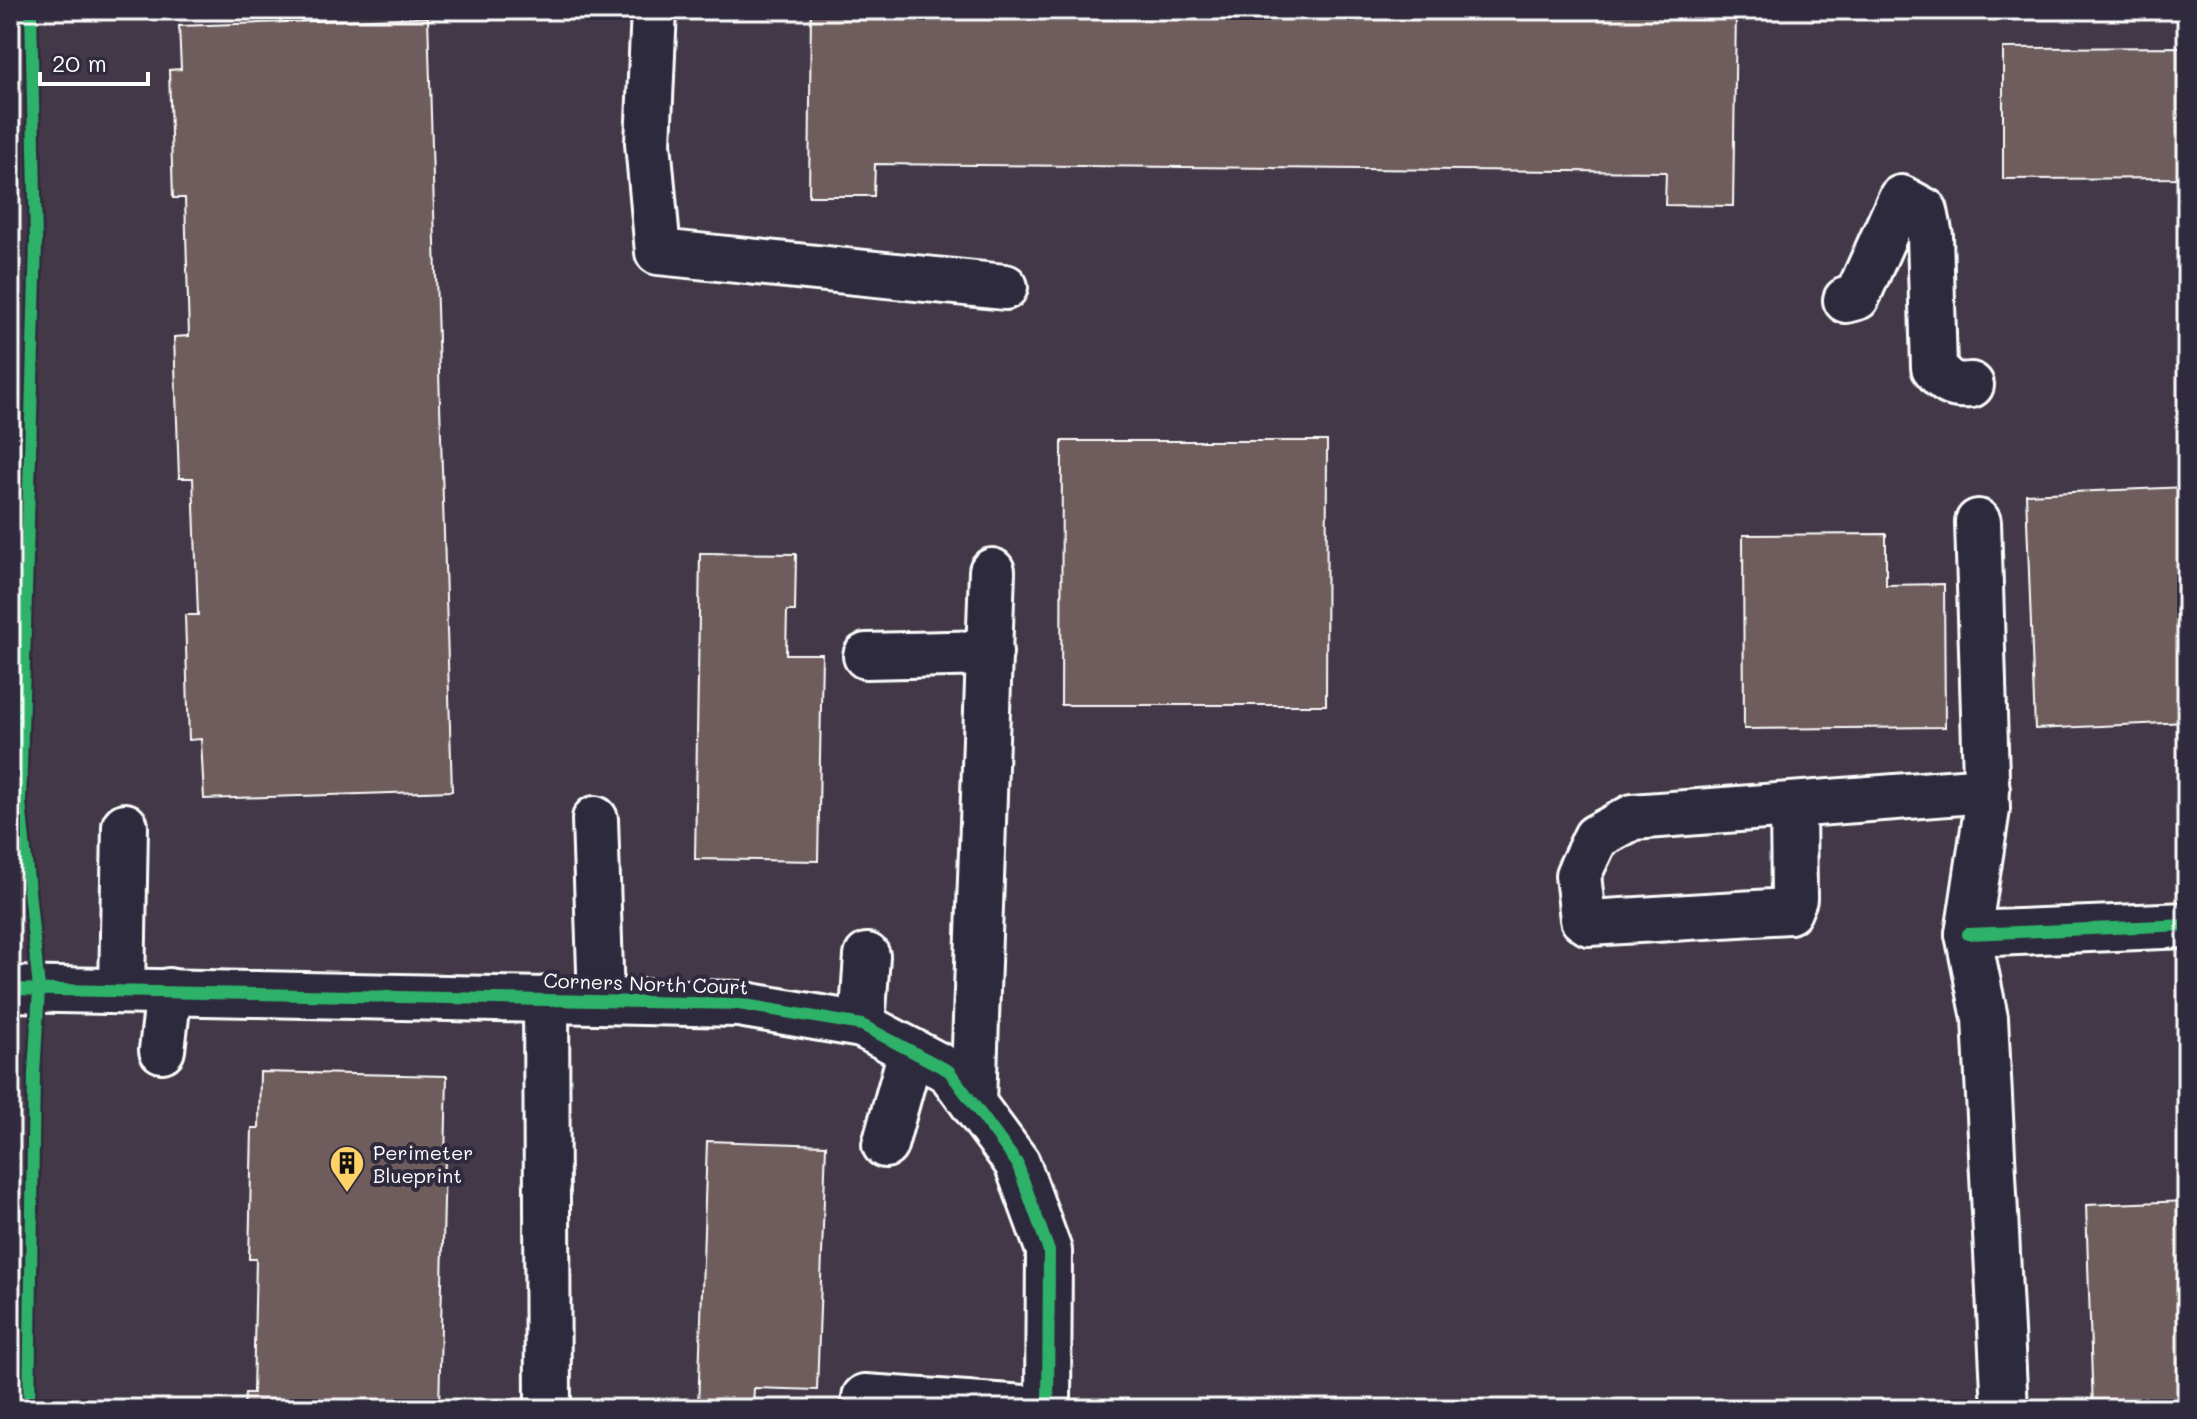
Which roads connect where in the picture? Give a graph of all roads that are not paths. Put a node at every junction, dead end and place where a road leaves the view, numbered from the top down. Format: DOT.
graph roads {
  1 [pos="654,10"];
  2 [pos="1005,287"];
  3 [pos="1846,300"];
  4 [pos="1971,385"];
  5 [pos="1978,522"];
  6 [pos="992,571"];
  7 [pos="990,653"];
  8 [pos="866,656"];
  9 [pos="1987,790"];
  10 [pos="1793,806"];
  11 [pos="595,819"];
  12 [pos="125,826"];
  13 [pos="2187,925"];
  14 [pos="1968,934"];
  15 [pos="867,956"];
  16 [pos="10,989"];
  17 [pos="122,990"];
  18 [pos="169,991"];
  19 [pos="546,999"];
  20 [pos="601,1001"];
  21 [pos="862,1025"];
  22 [pos="162,1050"];
  23 [pos="911,1051"];
  24 [pos="973,1103"];
  25 [pos="885,1145"];
  26 [pos="865,1397"];
  27 [pos="548,1409"];
  28 [pos="1039,1409"];
  29 [pos="1048,1409"];
  30 [pos="2005,1409"];
  1 -- 2 [label="street"];
  3 -- 4 [label="street"];
  5 -- 9 [label="street"];
  6 -- 7 [label="street"];
  7 -- 8 [label="street"];
  7 -- 24 [label="street"];
  9 -- 10 [label="street"];
  9 -- 14 [label="street"];
  10 -- 10 [label="street"];
  11 -- 20 [label="street"];
  12 -- 17 [label="street"];
  13 -- 14 [label="street"];
  14 -- 30 [label="street"];
  15 -- 21 [label="street"];
  16 -- 17 [label="street, Corners North Court"];
  17 -- 18 [label="street, Corners North Court"];
  18 -- 19 [label="street, Corners North Court"];
  18 -- 22 [label="street"];
  19 -- 20 [label="street, Corners North Court"];
  19 -- 27 [label="street"];
  20 -- 21 [label="street, Corners North Court"];
  21 -- 23 [label="street, Corners North Court"];
  23 -- 24 [label="street, Corners North Court"];
  23 -- 25 [label="street"];
  24 -- 29 [label="street, Corners North Court"];
  26 -- 28 [label="street"];
}
